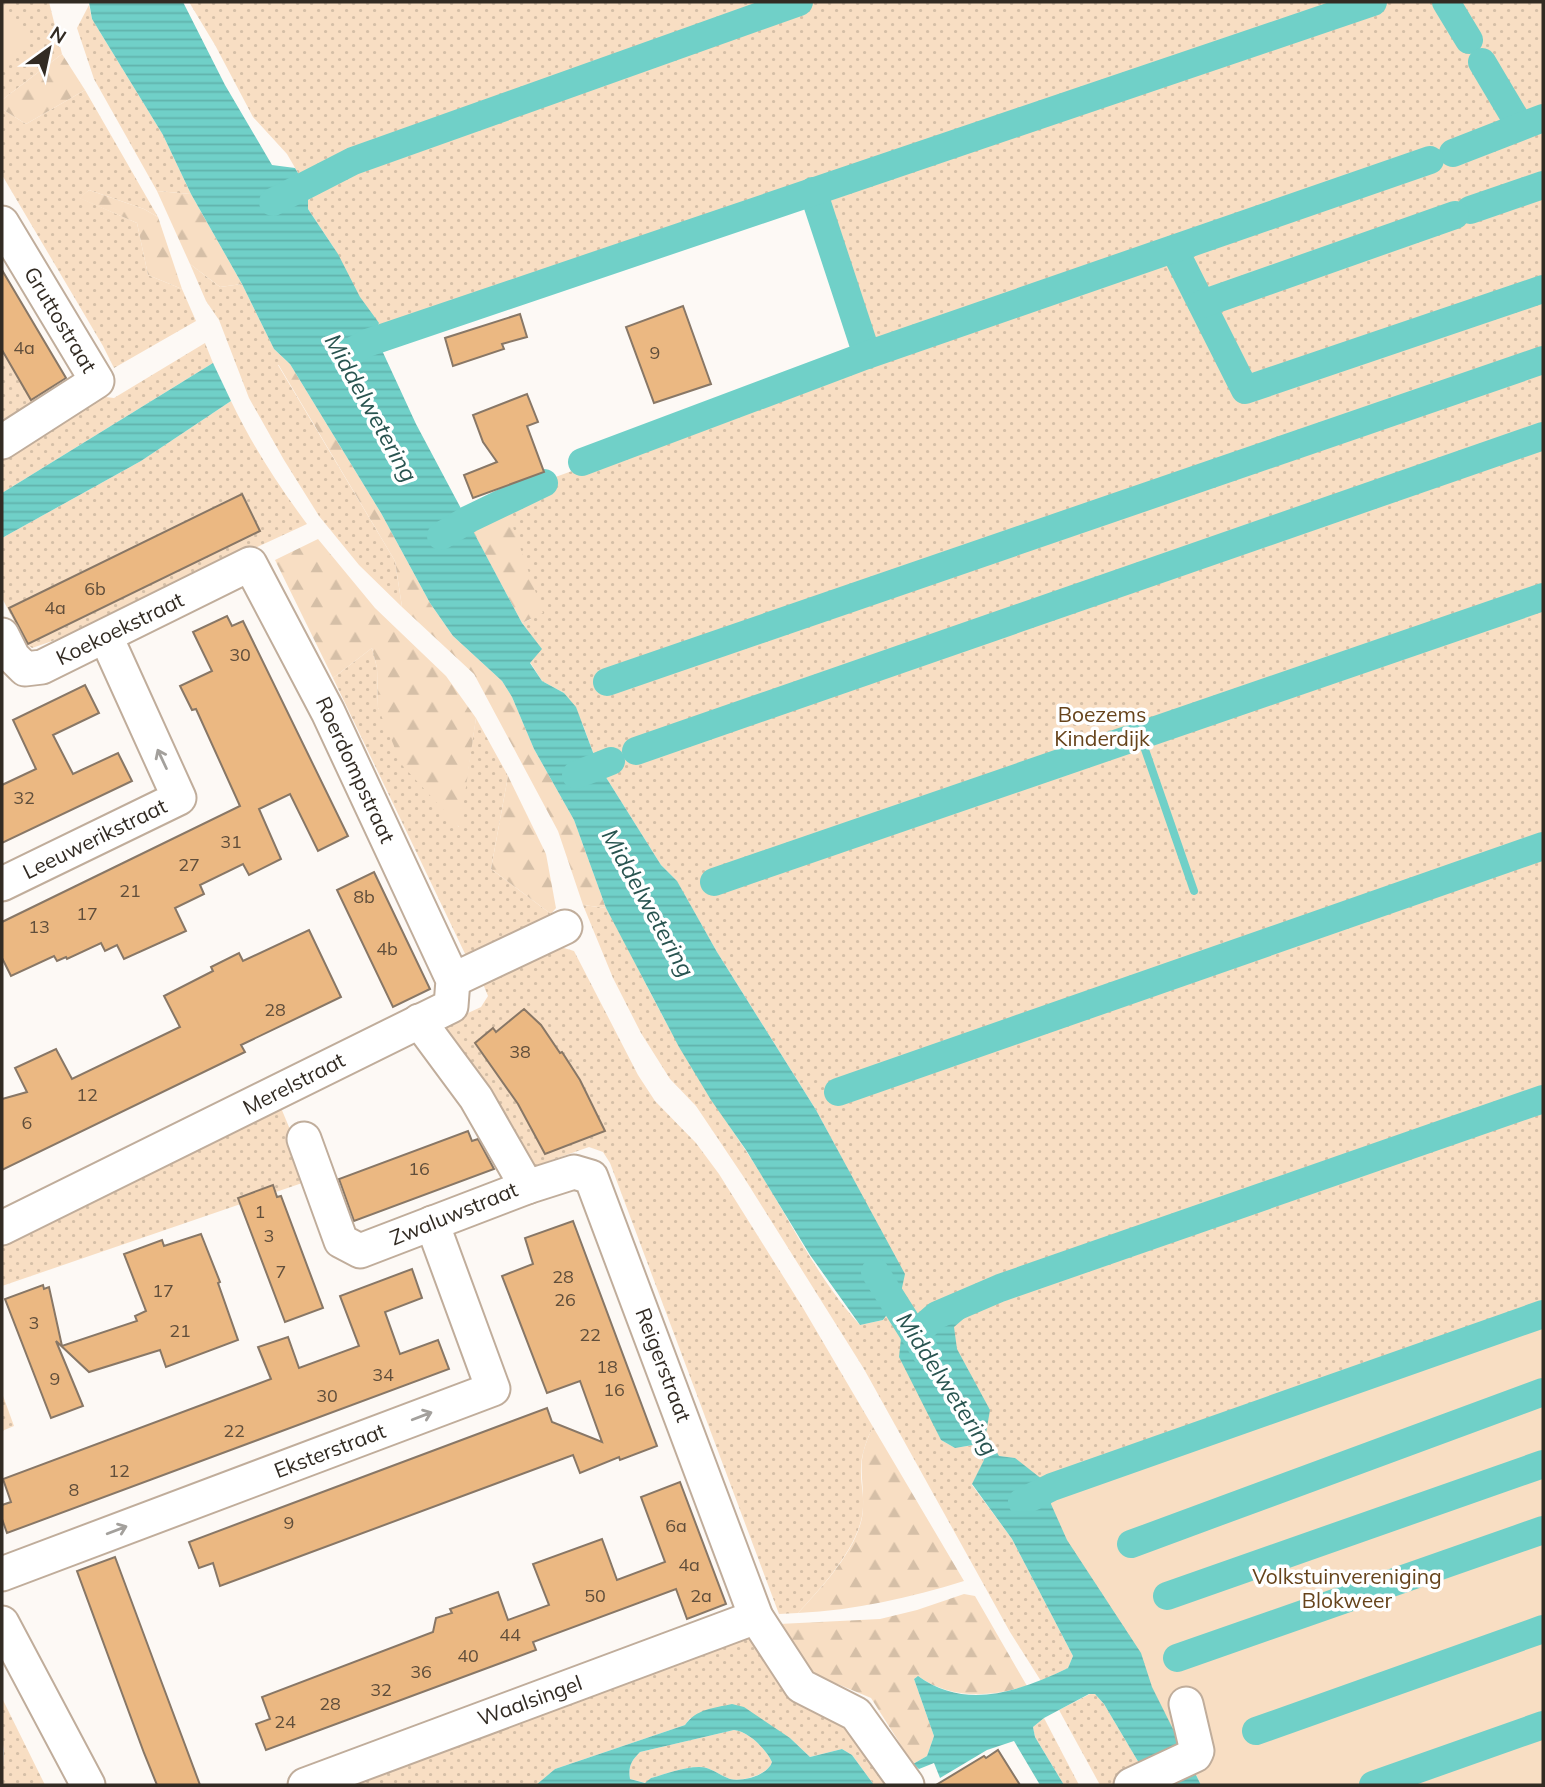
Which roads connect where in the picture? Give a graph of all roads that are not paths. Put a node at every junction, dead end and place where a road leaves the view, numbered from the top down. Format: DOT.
graph roads {
  1 [pos="2,223"];
  2 [pos="2,442"];
  3 [pos="250,564"];
  4 [pos="2,635"];
  5 [pos="106,637"];
  6 [pos="2,884"];
  7 [pos="565,927"];
  8 [pos="453,980"];
  9 [pos="419,1021"];
  10 [pos="304,1139"];
  11 [pos="527,1187"];
  12 [pos="432,1223"];
  13 [pos="2,1228"];
  14 [pos="2,1574"];
  15 [pos="756,1617"];
  16 [pos="2,1623"];
  17 [pos="1186,1704"];
  18 [pos="1132,1784"];
  19 [pos="88,1785"];
  20 [pos="304,1785"];
  21 [pos="907,1785"];
  1 -- 2 [label="street, Gruttostraat"];
  3 -- 5 [label="street, Koekoekstraat"];
  3 -- 8 [label="street, Roerdompstraat"];
  4 -- 5 [label="street, Koekoekstraat"];
  6 -- 5 [label="street, Leeuwerikstraat, one-way"];
  7 -- 8 [label="street"];
  8 -- 9 [label="street, Merelstraat"];
  9 -- 11 [label="street, Zwaluwstraat"];
  9 -- 13 [label="street, Merelstraat"];
  10 -- 12 [label="street, Zwaluwstraat"];
  11 -- 12 [label="street, Zwaluwstraat"];
  11 -- 15 [label="street, Reigerstraat"];
  14 -- 12 [label="street, Eksterstraat, one-way"];
  15 -- 20 [label="street, Waalsingel"];
  15 -- 21 [label="street"];
  16 -- 19 [label="street"];
  17 -- 18 [label="street"];
}
